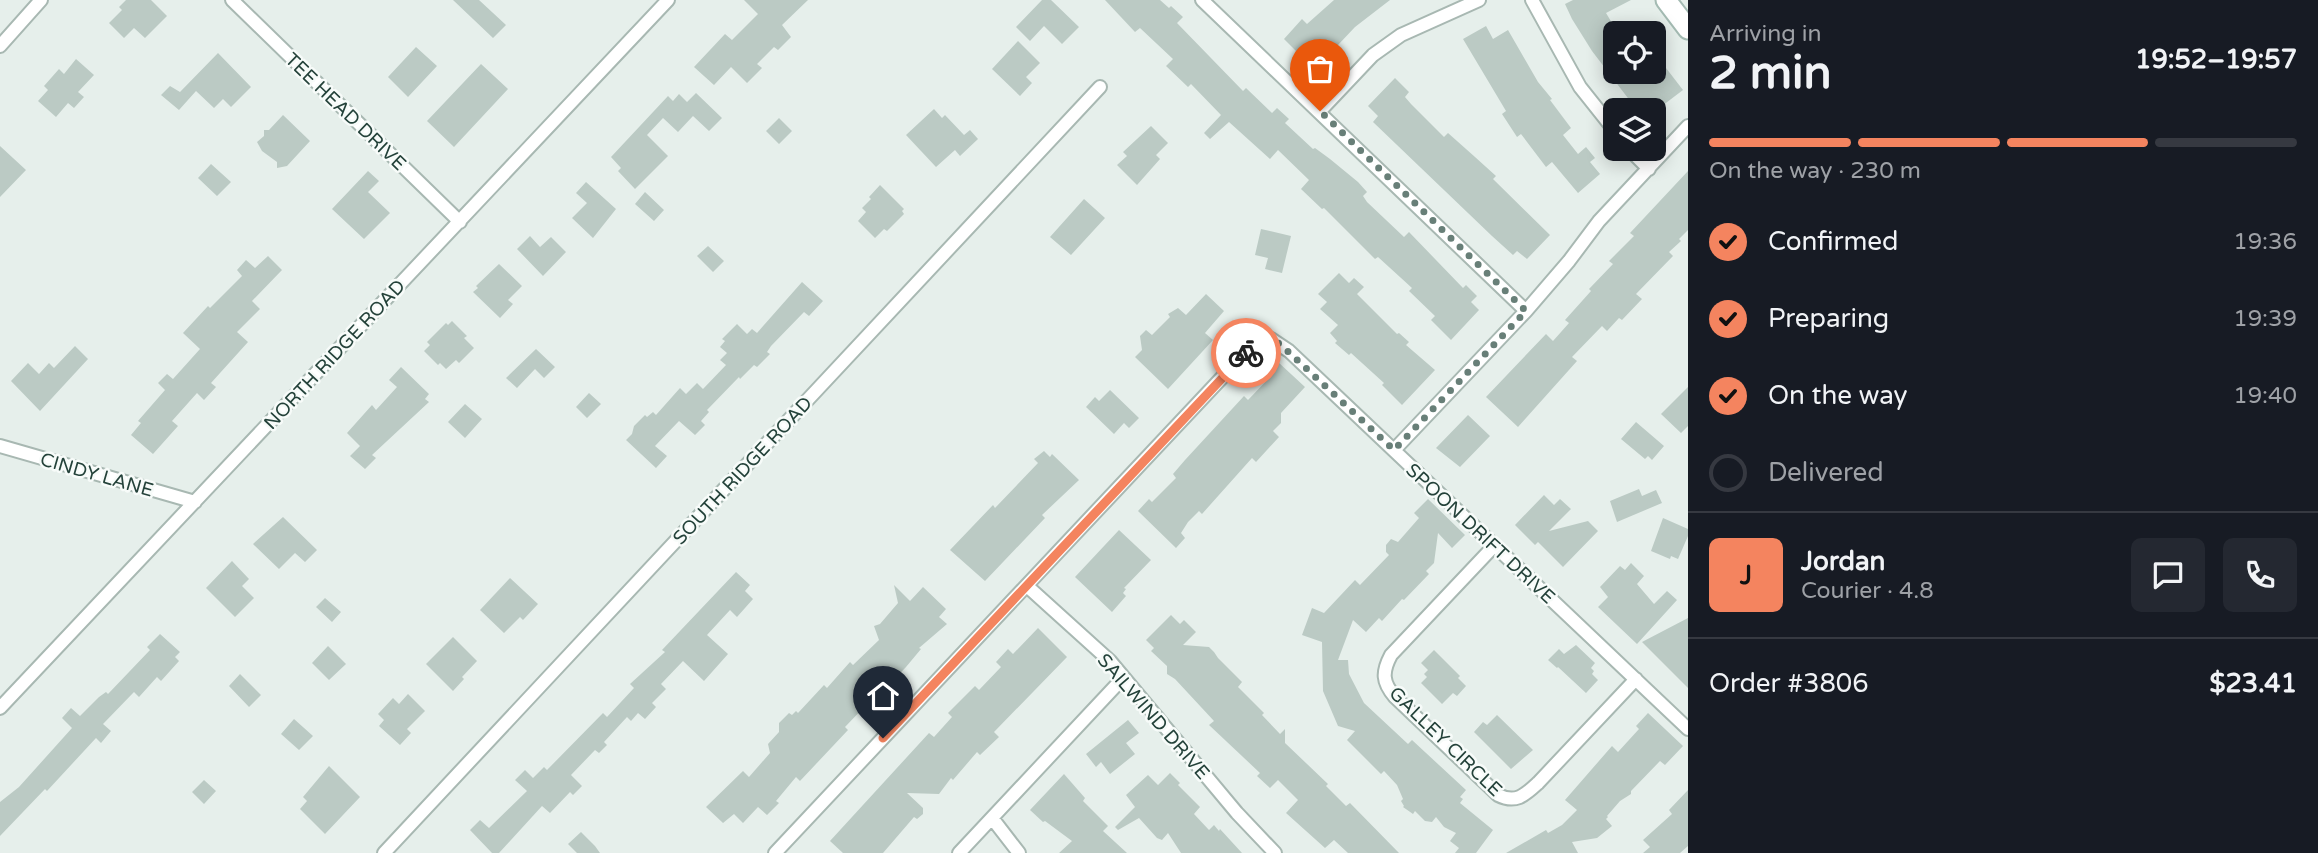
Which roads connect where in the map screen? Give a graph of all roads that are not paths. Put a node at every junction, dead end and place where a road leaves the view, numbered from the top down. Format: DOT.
graph roads {
  1 [pos="41,0"];
  2 [pos="232,0"];
  3 [pos="667,0"];
  4 [pos="1202,0"];
  5 [pos="1479,0"];
  6 [pos="1532,0"];
  7 [pos="1666,0"];
  8 [pos="1688,29"];
  9 [pos="0,46"];
  10 [pos="1100,87"];
  11 [pos="1320,111"];
  12 [pos="1603,116"];
  13 [pos="1688,126"];
  14 [pos="1641,161"];
  15 [pos="1649,169"];
  16 [pos="460,222"];
  17 [pos="1526,311"];
  18 [pos="0,446"];
  19 [pos="1394,450"];
  20 [pos="195,502"];
  21 [pos="1494,546"];
  22 [pos="1027,586"];
  23 [pos="1123,678"];
  24 [pos="1636,680"];
  25 [pos="0,708"];
  26 [pos="1688,729"];
  27 [pos="992,818"];
  28 [pos="384,853"];
  29 [pos="775,853"];
  30 [pos="959,853"];
  31 [pos="1019,853"];
  32 [pos="1275,853"];
  1 -- 9 [label="street"];
  2 -- 16 [label="street, TEE HEAD DRIVE"];
  3 -- 16 [label="street, NORTH RIDGE ROAD"];
  4 -- 11 [label="street"];
  5 -- 11 [label="street"];
  6 -- 12 [label="street"];
  7 -- 8 [label="main road"];
  10 -- 28 [label="street, SOUTH RIDGE ROAD"];
  11 -- 17 [label="street"];
  13 -- 15 [label="street"];
  14 -- 15 [label="street"];
  15 -- 17 [label="street"];
  16 -- 20 [label="street, NORTH RIDGE ROAD"];
  17 -- 19 [label="street"];
  18 -- 20 [label="street, CINDY LANE"];
  19 -- 21 [label="street, SPOON DRIFT DRIVE"];
  19 -- 22 [label="street, SPOON DRIFT DRIVE"];
  20 -- 25 [label="street, NORTH RIDGE ROAD"];
  21 -- 24 [label="street, SPOON DRIFT DRIVE"];
  21 -- 24 [label="street, GALLEY CIRCLE"];
  22 -- 23 [label="street, SAILWIND DRIVE"];
  22 -- 29 [label="street"];
  23 -- 27 [label="street"];
  23 -- 32 [label="street, SAILWIND DRIVE"];
  24 -- 26 [label="street, SPOON DRIFT DRIVE"];
  27 -- 30 [label="street"];
  27 -- 31 [label="street"];
}
